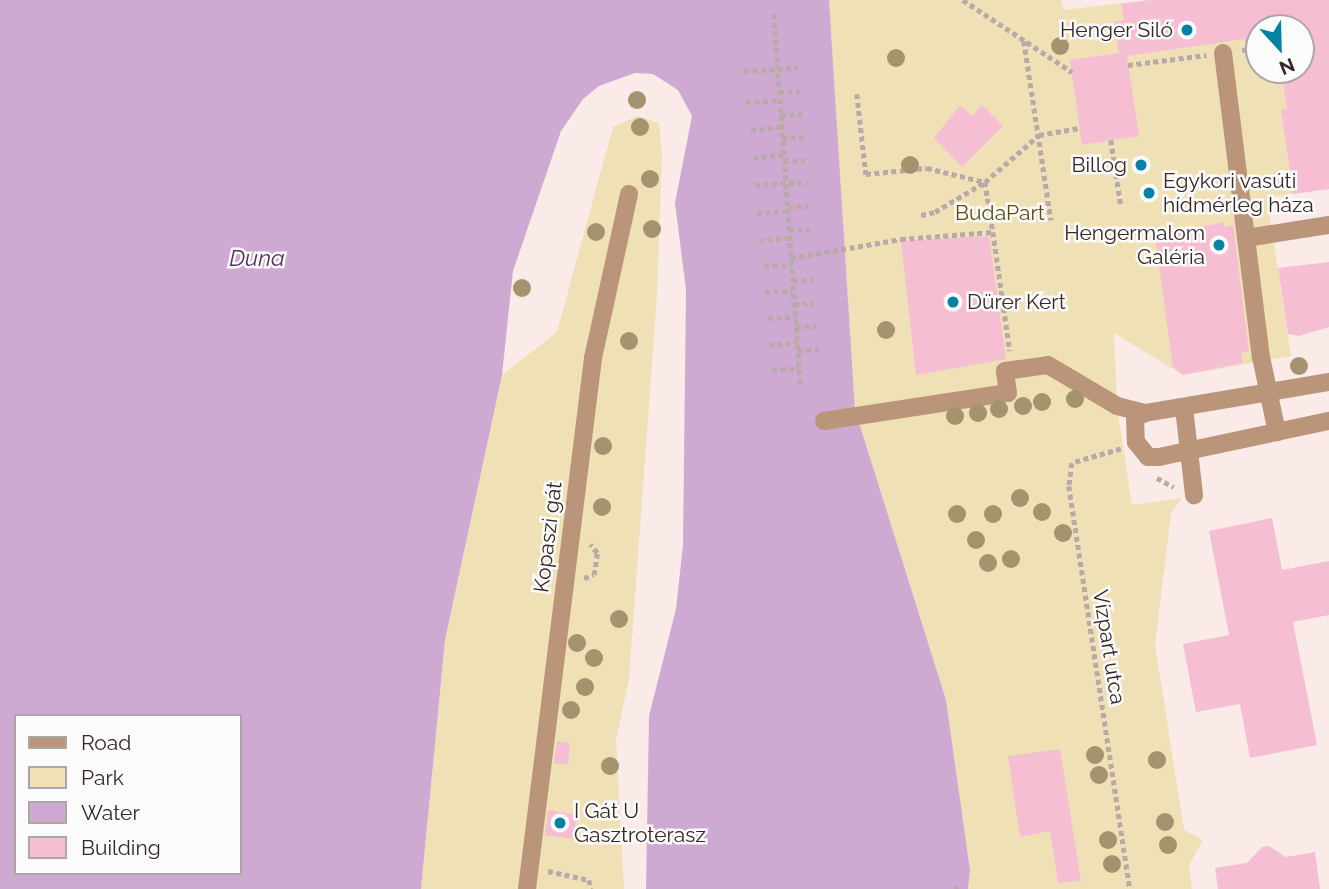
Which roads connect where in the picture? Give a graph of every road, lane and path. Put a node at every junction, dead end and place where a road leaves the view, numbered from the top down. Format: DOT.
graph roads {
  1 [pos="963,0"];
  2 [pos="774,14"];
  3 [pos="1024,41"];
  4 [pos="1223,52"];
  5 [pos="1128,65"];
  6 [pos="798,68"];
  7 [pos="778,69"];
  8 [pos="744,71"];
  9 [pos="1072,72"];
  10 [pos="800,91"];
  11 [pos="779,92"];
  12 [pos="857,94"];
  13 [pos="780,100"];
  14 [pos="746,102"];
  15 [pos="802,114"];
  16 [pos="780,115"];
  17 [pos="782,127"];
  18 [pos="1079,128"];
  19 [pos="751,130"];
  20 [pos="1039,135"];
  21 [pos="804,137"];
  22 [pos="782,138"];
  23 [pos="1111,140"];
  24 [pos="753,158"];
  25 [pos="784,158"];
  26 [pos="805,160"];
  27 [pos="807,182"];
  28 [pos="985,182"];
  29 [pos="785,183"];
  30 [pos="755,185"];
  31 [pos="629,194"];
  32 [pos="808,206"];
  33 [pos="1121,206"];
  34 [pos="788,209"];
  35 [pos="757,213"];
  36 [pos="921,215"];
  37 [pos="1051,220"];
  38 [pos="1329,225"];
  39 [pos="810,229"];
  40 [pos="789,230"];
  41 [pos="993,232"];
  42 [pos="1246,238"];
  43 [pos="790,239"];
  44 [pos="759,240"];
  45 [pos="791,258"];
  46 [pos="792,265"];
  47 [pos="764,266"];
  48 [pos="813,280"];
  49 [pos="793,281"];
  50 [pos="793,291"];
  51 [pos="765,292"];
  52 [pos="814,303"];
  53 [pos="794,304"];
  54 [pos="795,317"];
  55 [pos="768,318"];
  56 [pos="817,326"];
  57 [pos="796,327"];
  58 [pos="797,343"];
  59 [pos="769,345"];
  60 [pos="819,349"];
  61 [pos="798,351"];
  62 [pos="1012,360"];
  63 [pos="799,368"];
  64 [pos="772,370"];
  65 [pos="1329,382"];
  66 [pos="801,387"];
  67 [pos="1269,393"];
  68 [pos="1184,408"];
  69 [pos="1145,413"];
  70 [pos="824,421"];
  71 [pos="1329,421"];
  72 [pos="1278,432"];
  73 [pos="1131,449"];
  74 [pos="1191,449"];
  75 [pos="1194,495"];
  76 [pos="530,868"];
  77 [pos="527,889"];
  78 [pos="591,889"];
  79 [pos="1130,889"];
  1 -- 3 [label="path"];
  2 -- 7 [label="path"];
  3 -- 9 [label="path"];
  3 -- 20 [label="path"];
  4 -- 5 [label="path"];
  4 -- 42 [label="street"];
  6 -- 7 [label="path"];
  7 -- 8 [label="path"];
  7 -- 11 [label="path"];
  10 -- 11 [label="path"];
  11 -- 13 [label="path"];
  12 -- 28 [label="path"];
  13 -- 14 [label="path"];
  13 -- 16 [label="path"];
  15 -- 16 [label="path"];
  16 -- 17 [label="path"];
  17 -- 19 [label="path"];
  17 -- 22 [label="path"];
  18 -- 20 [label="path"];
  20 -- 28 [label="path"];
  20 -- 37 [label="path"];
  21 -- 22 [label="path"];
  22 -- 25 [label="path"];
  23 -- 33 [label="path"];
  24 -- 25 [label="path"];
  25 -- 26 [label="path"];
  25 -- 29 [label="path"];
  27 -- 29 [label="path"];
  28 -- 36 [label="path"];
  28 -- 41 [label="path"];
  29 -- 30 [label="path"];
  29 -- 34 [label="path"];
  31 -- 76 [label="street, Kopaszi gát"];
  32 -- 34 [label="path"];
  34 -- 35 [label="path"];
  34 -- 40 [label="path"];
  38 -- 42 [label="street"];
  39 -- 40 [label="path"];
  40 -- 43 [label="path"];
  41 -- 45 [label="path"];
  41 -- 62 [label="path"];
  42 -- 67 [label="street"];
  43 -- 44 [label="path"];
  43 -- 45 [label="path"];
  45 -- 46 [label="path"];
  46 -- 47 [label="path"];
  46 -- 49 [label="path"];
  48 -- 49 [label="path"];
  49 -- 50 [label="path"];
  50 -- 51 [label="path"];
  50 -- 53 [label="path"];
  52 -- 53 [label="path"];
  53 -- 54 [label="path"];
  54 -- 55 [label="path"];
  54 -- 57 [label="path"];
  56 -- 57 [label="path"];
  57 -- 58 [label="path"];
  58 -- 59 [label="path"];
  58 -- 61 [label="path"];
  60 -- 61 [label="path"];
  61 -- 63 [label="path"];
  63 -- 64 [label="path"];
  63 -- 66 [label="path"];
  65 -- 67 [label="street"];
  67 -- 68 [label="street"];
  67 -- 72 [label="street"];
  68 -- 69 [label="street"];
  68 -- 74 [label="street"];
  69 -- 70 [label="street"];
  69 -- 73 [label="street"];
  71 -- 72 [label="street"];
  72 -- 74 [label="street"];
  73 -- 74 [label="street"];
  73 -- 79 [label="path, Vízpart utca"];
  74 -- 75 [label="street"];
  76 -- 77 [label="street, Kopaszi gát"];
  76 -- 78 [label="path"];
}
